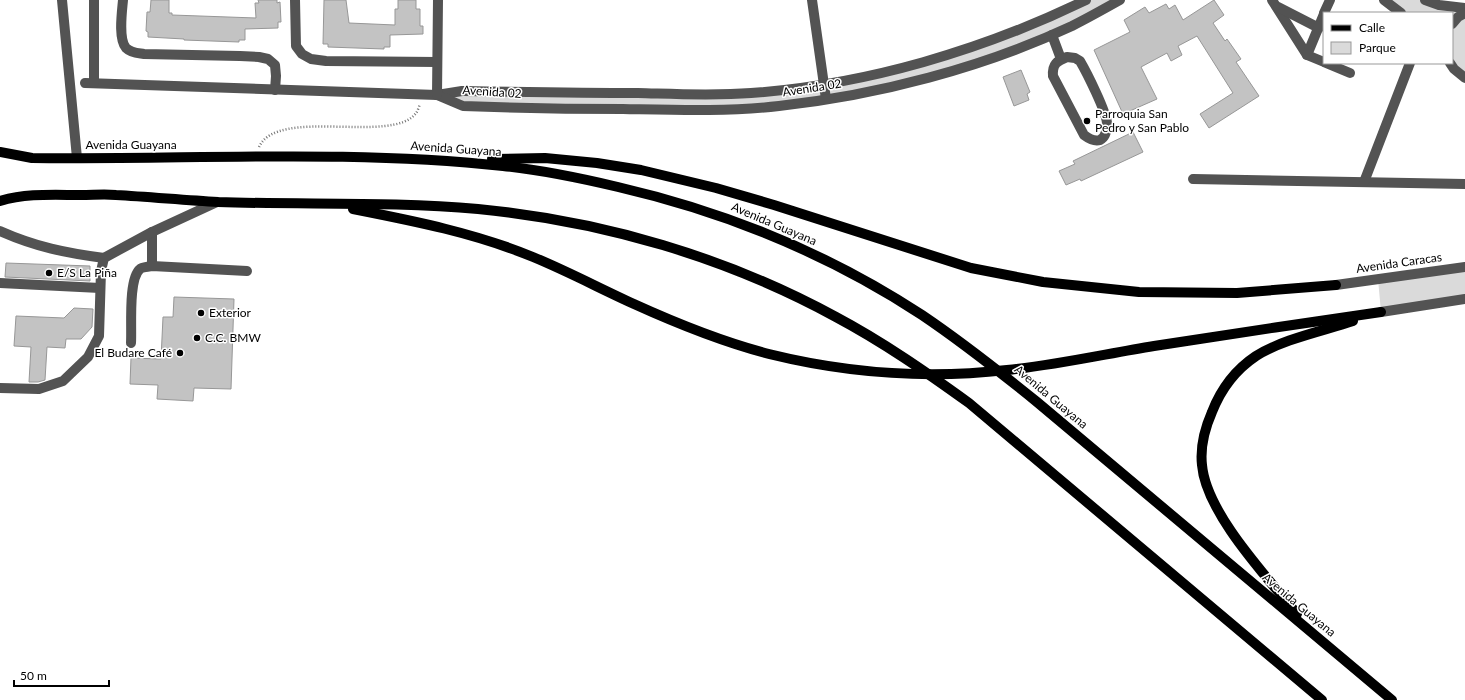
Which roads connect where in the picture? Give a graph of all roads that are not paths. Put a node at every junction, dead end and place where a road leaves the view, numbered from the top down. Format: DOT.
graph roads {
  1 [pos="62,0"];
  2 [pos="94,0"];
  3 [pos="123,0"];
  4 [pos="295,0"];
  5 [pos="438,0"];
  6 [pos="812,0"];
  7 [pos="1086,0"];
  8 [pos="1120,0"];
  9 [pos="1330,0"];
  10 [pos="1384,0"];
  11 [pos="1425,0"];
  12 [pos="1274,3"];
  13 [pos="1465,8"];
  14 [pos="1325,12"];
  15 [pos="1400,12"];
  16 [pos="1465,14"];
  17 [pos="1323,17"];
  18 [pos="1453,23"];
  19 [pos="1319,28"];
  20 [pos="1052,34"];
  21 [pos="1307,55"];
  22 [pos="1061,59"];
  23 [pos="437,62"];
  24 [pos="1323,62"];
  25 [pos="1328,64"];
  26 [pos="1410,64"];
  27 [pos="1451,65"];
  28 [pos="1350,73"];
  29 [pos="1465,78"];
  30 [pos="824,84"];
  31 [pos="275,90"];
  32 [pos="437,96"];
  33 [pos="826,99"];
  34 [pos="0,152"];
  35 [pos="77,158"];
  36 [pos="438,160"];
  37 [pos="1194,178"];
  38 [pos="1364,182"];
  39 [pos="1465,184"];
  40 [pos="0,201"];
  41 [pos="217,202"];
  42 [pos="328,203"];
  43 [pos="0,231"];
  44 [pos="152,232"];
  45 [pos="104,258"];
  46 [pos="152,266"];
  47 [pos="1465,267"];
  48 [pos="247,271"];
  49 [pos="0,283"];
  50 [pos="1336,285"];
  51 [pos="100,288"];
  52 [pos="1465,299"];
  53 [pos="1381,312"];
  54 [pos="132,343"];
  55 [pos="0,388"];
  56 [pos="1313,633"];
  57 [pos="1322,700"];
  58 [pos="1392,700"];
  1 -- 35 [label="street"];
  2 -- 31 [label="street"];
  3 -- 31 [label="street"];
  4 -- 23 [label="street"];
  5 -- 23 [label="street"];
  6 -- 30 [label="street"];
  7 -- 30 [label="street, Avenida 02"];
  8 -- 20 [label="street, Avenida 02"];
  9 -- 14 [label="street"];
  10 -- 15 [label="street"];
  11 -- 13 [label="street"];
  12 -- 19 [label="street"];
  12 -- 21 [label="street"];
  16 -- 18 [label="street"];
  17 -- 19 [label="street"];
  19 -- 21 [label="street"];
  20 -- 22 [label="street"];
  20 -- 33 [label="street, Avenida 02"];
  21 -- 24 [label="street"];
  22 -- 22 [label="street"];
  23 -- 32 [label="street"];
  25 -- 28 [label="street"];
  26 -- 38 [label="street"];
  27 -- 29 [label="street"];
  30 -- 32 [label="street, Avenida 02"];
  30 -- 33 [label="street"];
  31 -- 32 [label="street"];
  32 -- 33 [label="street, Avenida 02"];
  34 -- 35 [label="main road, Avenida Guayana"];
  35 -- 36 [label="main road, Avenida Guayana"];
  36 -- 50 [label="main road"];
  36 -- 56 [label="main road, Avenida Guayana"];
  37 -- 38 [label="street"];
  38 -- 39 [label="street"];
  40 -- 41 [label="main road"];
  41 -- 42 [label="main road"];
  41 -- 44 [label="street"];
  42 -- 53 [label="main road"];
  42 -- 57 [label="main road"];
  43 -- 45 [label="street"];
  44 -- 45 [label="street"];
  44 -- 46 [label="street"];
  45 -- 51 [label="street"];
  46 -- 48 [label="street"];
  46 -- 54 [label="street"];
  47 -- 50 [label="street, Avenida Caracas"];
  49 -- 51 [label="street"];
  51 -- 55 [label="street"];
  52 -- 53 [label="street"];
  53 -- 56 [label="main road"];
  56 -- 58 [label="main road, Avenida Guayana"];
}
